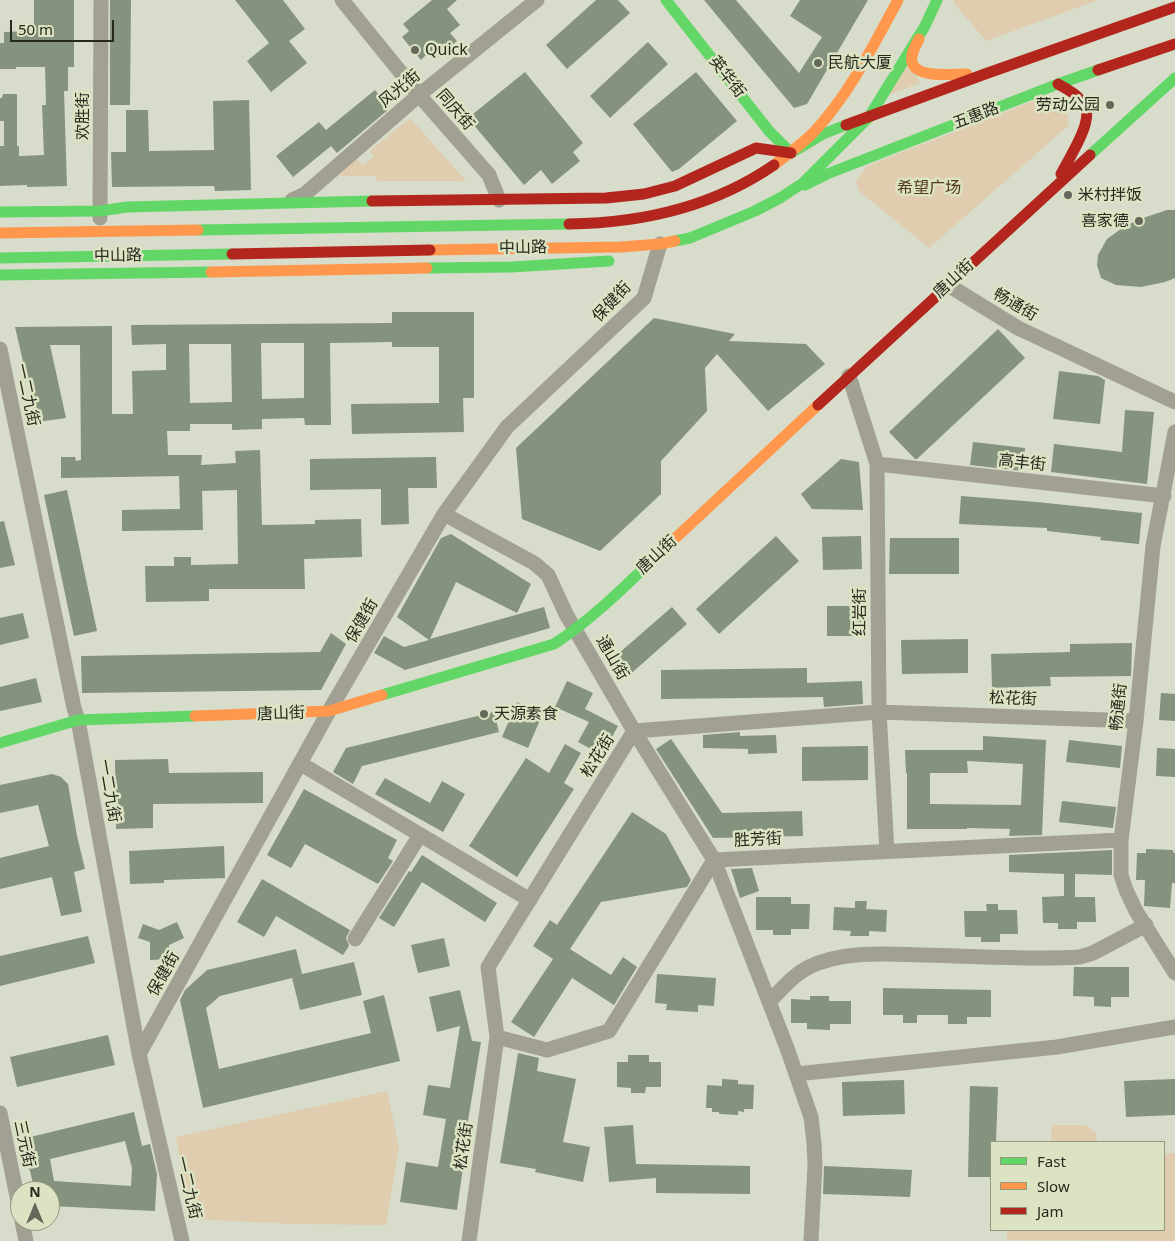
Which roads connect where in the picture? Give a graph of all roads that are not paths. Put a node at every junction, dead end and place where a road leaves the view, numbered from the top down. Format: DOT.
graph roads {
  1 [pos="101,0"];
  2 [pos="342,0"];
  3 [pos="537,0"];
  4 [pos="666,0"];
  5 [pos="898,0"];
  6 [pos="937,0"];
  7 [pos="1175,7"];
  8 [pos="924,26"];
  9 [pos="1175,44"];
  10 [pos="985,74"];
  11 [pos="1175,78"];
  12 [pos="1058,84"];
  13 [pos="419,95"];
  14 [pos="869,117"];
  15 [pos="791,153"];
  16 [pos="1057,184"];
  17 [pos="780,198"];
  18 [pos="499,200"];
  19 [pos="284,203"];
  20 [pos="100,211"];
  21 [pos="0,212"];
  22 [pos="100,232"];
  23 [pos="0,233"];
  24 [pos="660,244"];
  25 [pos="0,258"];
  26 [pos="0,275"];
  27 [pos="948,285"];
  28 [pos="0,348"];
  29 [pos="849,376"];
  30 [pos="1175,402"];
  31 [pos="6,413"];
  32 [pos="1175,432"];
  33 [pos="877,464"];
  34 [pos="1164,496"];
  35 [pos="444,514"];
  36 [pos="576,630"];
  37 [pos="329,711"];
  38 [pos="879,712"];
  39 [pos="78,720"];
  40 [pos="1136,720"];
  41 [pos="634,731"];
  42 [pos="0,743"];
  43 [pos="301,764"];
  44 [pos="420,835"];
  45 [pos="1121,840"];
  46 [pos="887,851"];
  47 [pos="714,860"];
  48 [pos="530,900"];
  49 [pos="1146,925"];
  50 [pos="355,940"];
  51 [pos="1175,974"];
  52 [pos="769,1002"];
  53 [pos="1175,1027"];
  54 [pos="497,1037"];
  55 [pos="139,1054"];
  56 [pos="796,1074"];
  57 [pos="0,1113"];
  58 [pos="14,1181"];
  59 [pos="182,1241"];
  60 [pos="470,1241"];
  61 [pos="811,1241"];
  1 -- 20 [label="street, 欢胜街"];
  2 -- 13 [label="street, 同庆街"];
  3 -- 13 [label="street, 风光街"];
  4 -- 15 [label="main road, 英华街"];
  5 -- 15 [label="main road, 中山路"];
  6 -- 8 [label="main road, 中山路"];
  7 -- 10 [label="main road"];
  8 -- 10 [label="main road"];
  8 -- 14 [label="main road, 中山路"];
  9 -- 12 [label="main road, 五惠路"];
  10 -- 14 [label="main road"];
  11 -- 16 [label="main road, 唐山街"];
  12 -- 16 [label="main road"];
  12 -- 17 [label="main road, 五惠路"];
  13 -- 18 [label="street, 同庆街"];
  13 -- 19 [label="street, 风光街"];
  14 -- 15 [label="main road"];
  14 -- 17 [label="main road, 中山路"];
  15 -- 18 [label="main road"];
  15 -- 22 [label="main road, 中山路"];
  16 -- 27 [label="main road, 唐山街"];
  17 -- 24 [label="main road, 中山路"];
  18 -- 19 [label="main road"];
  19 -- 20 [label="main road"];
  20 -- 21 [label="main road"];
  20 -- 22 [label="street, 欢胜街"];
  22 -- 23 [label="main road, 中山路"];
  24 -- 25 [label="main road, 中山路"];
  24 -- 26 [label="main road"];
  24 -- 35 [label="street, 保健街"];
  27 -- 29 [label="main road, 唐山街"];
  27 -- 30 [label="street, 畅通街"];
  28 -- 31 [label="street, 一二九街"];
  29 -- 33 [label="street, 红岩街"];
  29 -- 36 [label="main road, 唐山街"];
  31 -- 39 [label="street, 一二九街"];
  32 -- 34 [label="street, 畅通街"];
  33 -- 34 [label="street, 高丰街"];
  33 -- 38 [label="street, 红岩街"];
  34 -- 40 [label="street, 畅通街"];
  35 -- 36 [label="street, 通山街"];
  35 -- 37 [label="street, 保健街"];
  36 -- 37 [label="main road, 唐山街"];
  36 -- 41 [label="street, 通山街"];
  37 -- 39 [label="main road, 唐山街"];
  37 -- 43 [label="street, 保健街"];
  38 -- 40 [label="street, 松花街"];
  38 -- 41 [label="street, 松花街"];
  38 -- 46 [label="street, 红岩街"];
  39 -- 42 [label="main road, 唐山街"];
  39 -- 55 [label="street, 一二九街"];
  40 -- 45 [label="street, 畅通街"];
  41 -- 47 [label="street, 通山街"];
  41 -- 48 [label="street, 松花街"];
  43 -- 44 [label="street"];
  43 -- 55 [label="street, 保健街"];
  44 -- 48 [label="street"];
  44 -- 50 [label="street"];
  45 -- 46 [label="street, 胜芳街"];
  45 -- 49 [label="street, 畅通街"];
  46 -- 47 [label="street, 胜芳街"];
  47 -- 52 [label="street, 通山街"];
  47 -- 54 [label="street, 胜芳街"];
  48 -- 54 [label="street, 松花街"];
  49 -- 51 [label="street, 畅通街"];
  49 -- 52 [label="street"];
  52 -- 56 [label="street, 通山街"];
  53 -- 56 [label="street"];
  54 -- 60 [label="street, 松花街"];
  55 -- 59 [label="street, 一二九街"];
  56 -- 61 [label="street, 通山街"];
  57 -- 58 [label="street, 三元街"];
}
